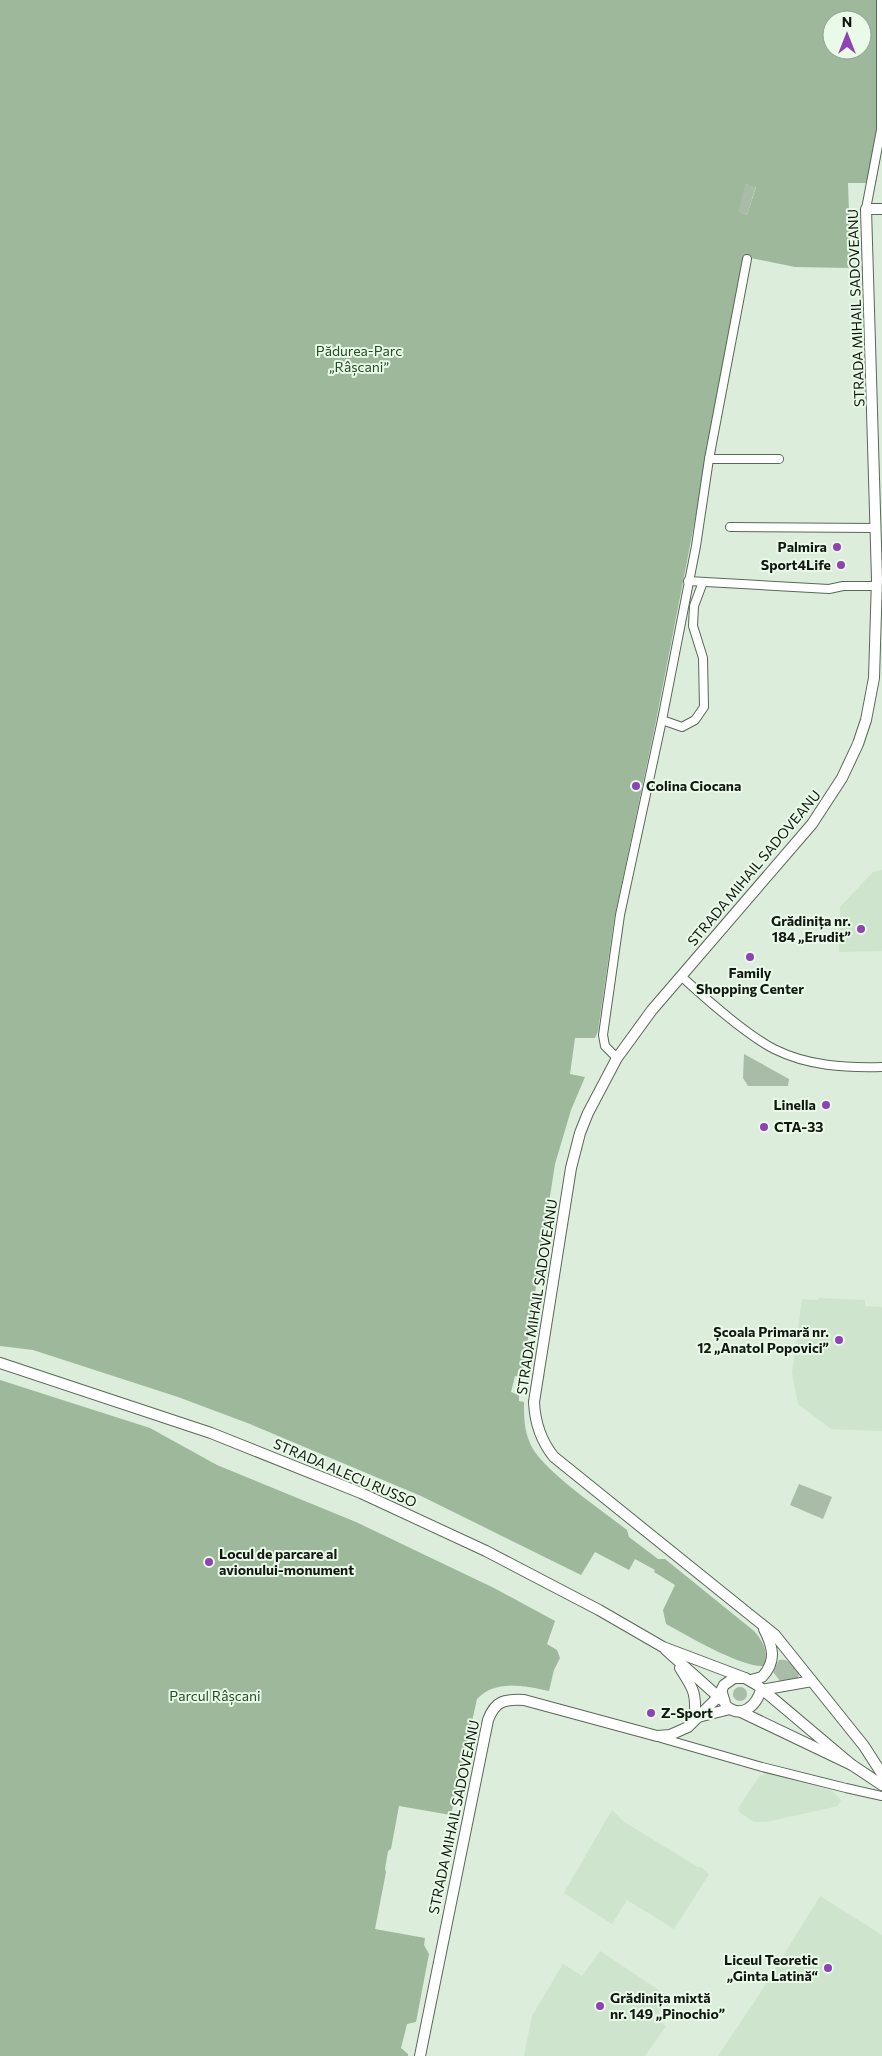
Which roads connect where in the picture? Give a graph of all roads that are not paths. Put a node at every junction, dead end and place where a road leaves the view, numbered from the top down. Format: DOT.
graph roads {
  1 [pos="881,0"];
  2 [pos="866,209"];
  3 [pos="882,209"];
  4 [pos="747,259"];
  5 [pos="709,459"];
  6 [pos="779,459"];
  7 [pos="730,527"];
  8 [pos="876,528"];
  9 [pos="688,581"];
  10 [pos="703,582"];
  11 [pos="877,586"];
  12 [pos="662,720"];
  13 [pos="681,976"];
  14 [pos="617,1058"];
  15 [pos="882,1067"];
  16 [pos="0,1363"];
  17 [pos="762,1626"];
  18 [pos="663,1647"];
  19 [pos="674,1659"];
  20 [pos="794,1660"];
  21 [pos="773,1661"];
  22 [pos="802,1670"];
  23 [pos="748,1679"];
  24 [pos="812,1681"];
  25 [pos="796,1683"];
  26 [pos="762,1690"];
  27 [pos="721,1696"];
  28 [pos="730,1709"];
  29 [pos="741,1712"];
  30 [pos="695,1718"];
  31 [pos="657,1736"];
  32 [pos="852,1765"];
  33 [pos="882,1774"];
  34 [pos="882,1784"];
  35 [pos="882,1796"];
  36 [pos="420,2056"];
  1 -- 2 [label="street, STRADA MIHAIL SADOVEANU"];
  2 -- 3 [label="main road"];
  2 -- 8 [label="main road, STRADA MIHAIL SADOVEANU"];
  4 -- 5 [label="street"];
  5 -- 6 [label="street"];
  5 -- 9 [label="street"];
  7 -- 8 [label="street"];
  8 -- 11 [label="main road, STRADA MIHAIL SADOVEANU"];
  9 -- 10 [label="street"];
  9 -- 12 [label="street"];
  10 -- 11 [label="street"];
  10 -- 12 [label="street"];
  11 -- 13 [label="main road, STRADA MIHAIL SADOVEANU"];
  12 -- 14 [label="street"];
  13 -- 14 [label="main road, STRADA MIHAIL SADOVEANU"];
  13 -- 15 [label="street"];
  14 -- 17 [label="main road, STRADA MIHAIL SADOVEANU"];
  16 -- 18 [label="main road, STRADA ALECU RUSSO"];
  17 -- 20 [label="main road, STRADA MIHAIL SADOVEANU"];
  17 -- 21 [label="main road, STRADA MIHAIL SADOVEANU"];
  18 -- 19 [label="main road, STRADA ALECU RUSSO"];
  18 -- 23 [label="main road, STRADA ALECU RUSSO"];
  19 -- 27 [label="main road, STRADA ALECU RUSSO"];
  19 -- 30 [label="main road"];
  20 -- 21 [label="main road"];
  20 -- 22 [label="main road, STRADA MIHAIL SADOVEANU"];
  21 -- 23 [label="main road"];
  22 -- 24 [label="main road, STRADA MIHAIL SADOVEANU"];
  22 -- 25 [label="main road"];
  23 -- 26 [label="main road"];
  23 -- 27 [label="main road"];
  24 -- 25 [label="main road"];
  24 -- 33 [label="main road, STRADA MIHAIL SADOVEANU"];
  25 -- 26 [label="main road"];
  26 -- 29 [label="main road"];
  26 -- 32 [label="main road"];
  27 -- 28 [label="main road"];
  27 -- 30 [label="main road, STRADA MIHAIL SADOVEANU"];
  28 -- 29 [label="main road"];
  28 -- 30 [label="main road, STRADA MIHAIL SADOVEANU"];
  29 -- 32 [label="main road"];
  30 -- 31 [label="main road, STRADA MIHAIL SADOVEANU"];
  31 -- 35 [label="street"];
  31 -- 36 [label="main road, STRADA MIHAIL SADOVEANU"];
  32 -- 34 [label="main road"];
}
